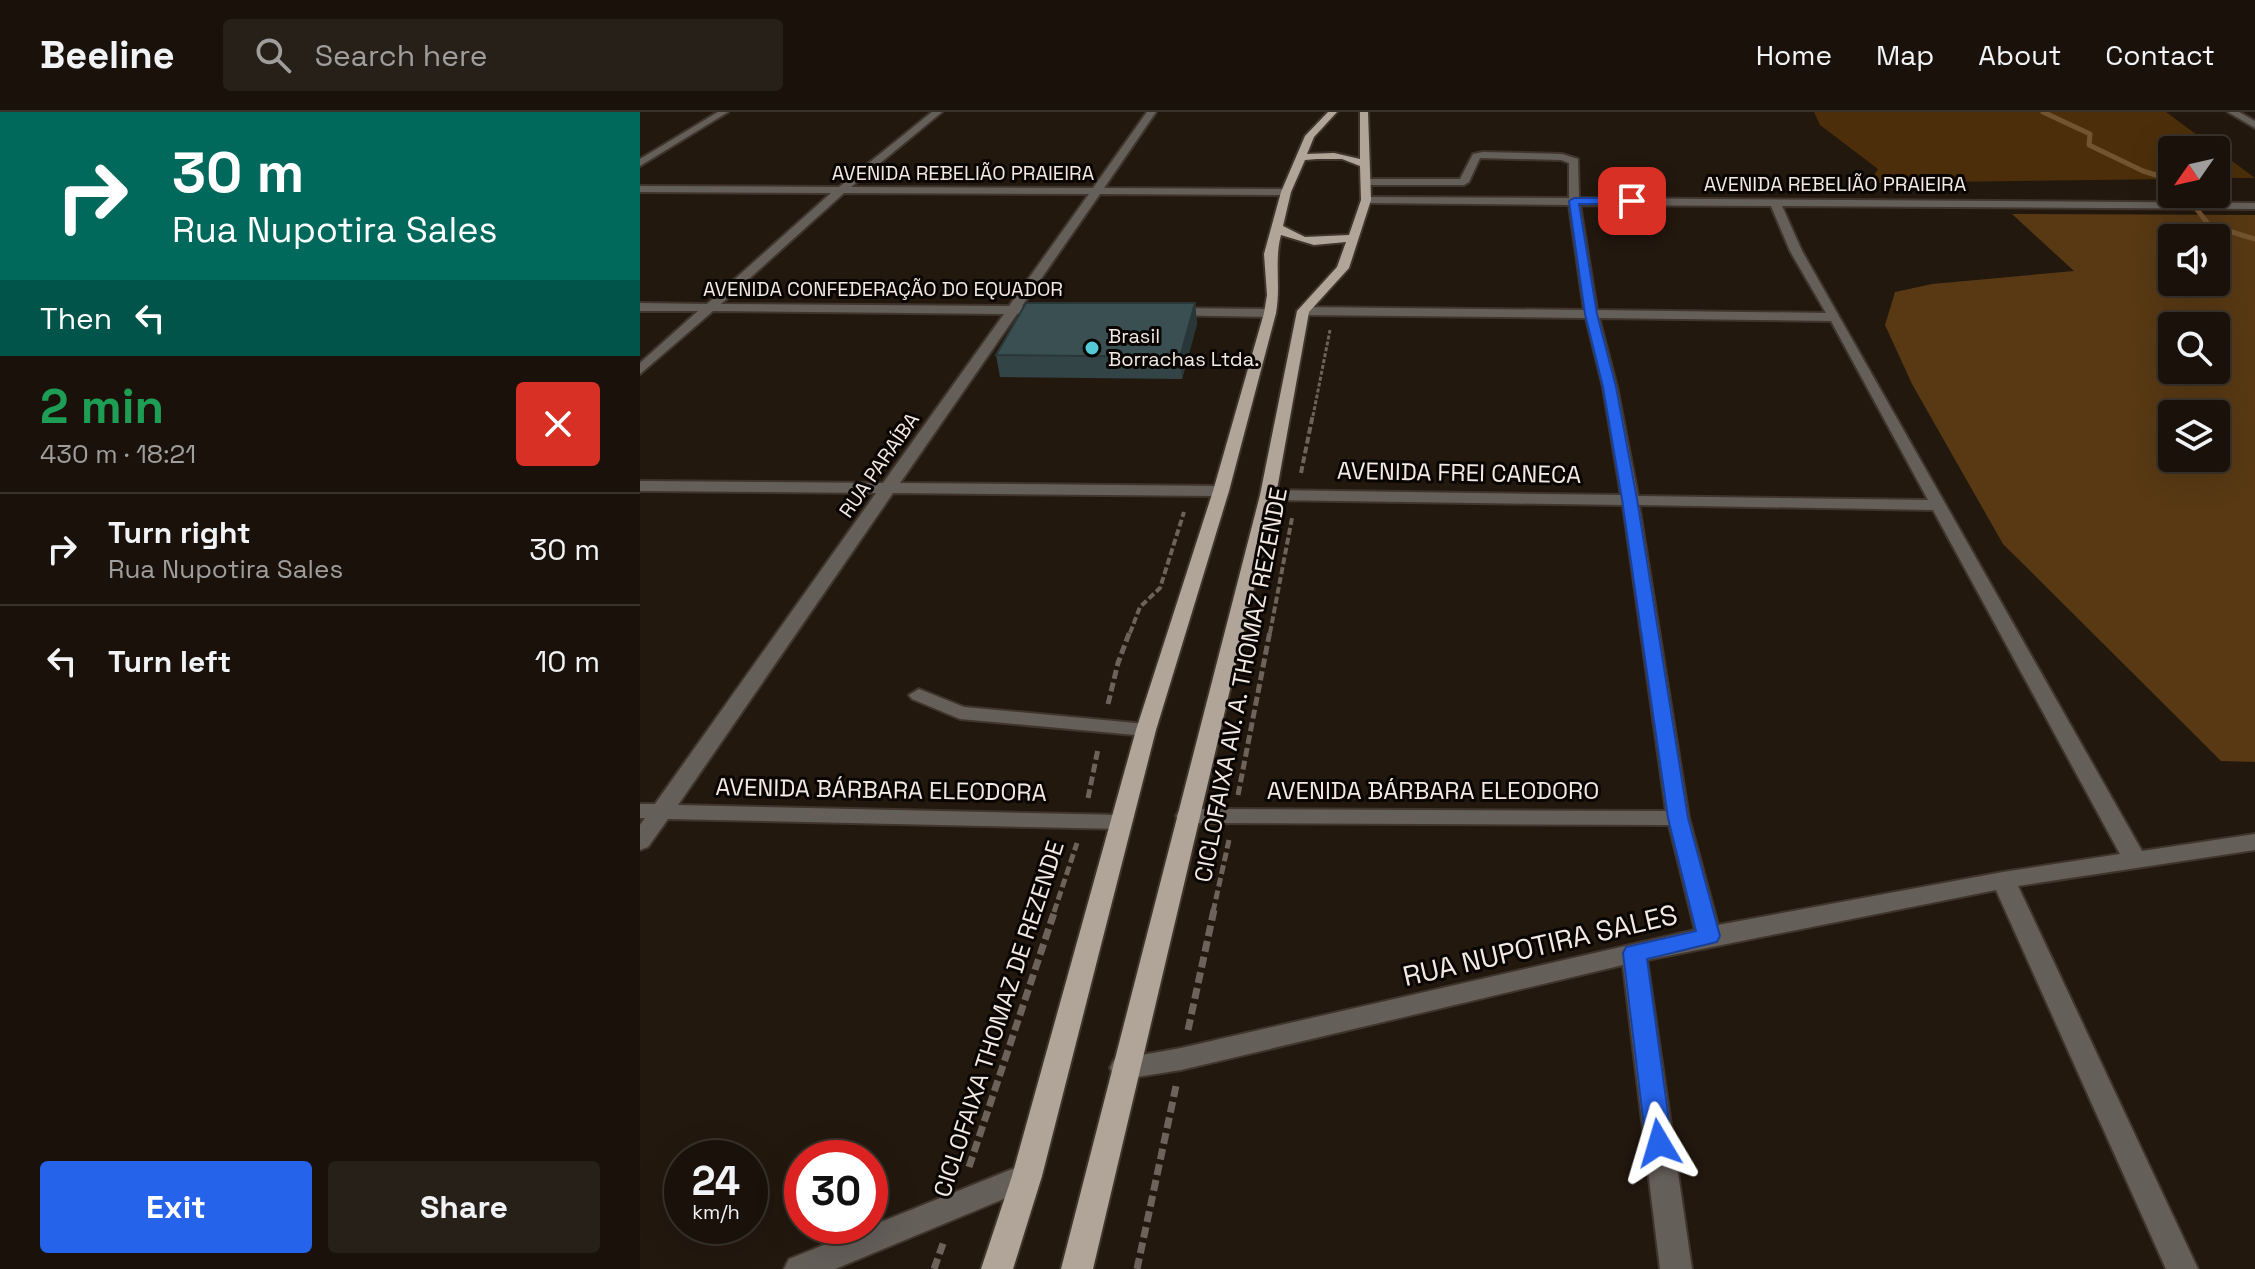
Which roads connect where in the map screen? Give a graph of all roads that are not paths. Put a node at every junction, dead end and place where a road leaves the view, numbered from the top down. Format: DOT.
graph roads {
  1 [pos="724,112"];
  2 [pos="938,112"];
  3 [pos="1152,112"];
  4 [pos="1333,112"];
  5 [pos="1364,112"];
  6 [pos="2232,112"];
  7 [pos="2255,125"];
  8 [pos="1300,158"];
  9 [pos="640,163"];
  10 [pos="1367,184"];
  11 [pos="640,189"];
  12 [pos="841,190"];
  13 [pos="1095,192"];
  14 [pos="1286,192"];
  15 [pos="1573,197"];
  16 [pos="2255,197"];
  17 [pos="1746,198"];
  18 [pos="2230,199"];
  19 [pos="2158,201"];
  20 [pos="2158,201"];
  21 [pos="1775,202"];
  22 [pos="2230,204"];
  23 [pos="2255,206"];
  24 [pos="1277,227"];
  25 [pos="1355,237"];
  26 [pos="640,307"];
  27 [pos="712,308"];
  28 [pos="1011,310"];
  29 [pos="1043,310"];
  30 [pos="1303,311"];
  31 [pos="1154,312"];
  32 [pos="1270,313"];
  33 [pos="1591,314"];
  34 [pos="1835,317"];
  35 [pos="640,370"];
  36 [pos="640,486"];
  37 [pos="886,490"];
  38 [pos="1221,491"];
  39 [pos="1268,495"];
  40 [pos="1630,499"];
  41 [pos="1939,505"];
  42 [pos="919,695"];
  43 [pos="1146,730"];
  44 [pos="651,811"];
  45 [pos="1187,816"];
  46 [pos="1678,818"];
  47 [pos="1121,822"];
  48 [pos="640,842"];
  49 [pos="2255,842"];
  50 [pos="2135,860"];
  51 [pos="2003,880"];
  52 [pos="1709,936"];
  53 [pos="1634,953"];
  54 [pos="1124,1068"];
  55 [pos="1027,1176"];
  56 [pos="800,1269"];
  57 [pos="997,1269"];
  58 [pos="1077,1269"];
  59 [pos="1676,1269"];
  60 [pos="2182,1269"];
  1 -- 9 [label="street"];
  2 -- 12 [label="street"];
  3 -- 13 [label="street, RUA PARAÍBA"];
  4 -- 8 [label="main road"];
  5 -- 10 [label="main road"];
  6 -- 7 [label="street"];
  8 -- 10 [label="main road"];
  8 -- 14 [label="main road"];
  10 -- 15 [label="street, AVENIDA REBELIÃO PRAIEIRA"];
  10 -- 15 [label="street"];
  10 -- 25 [label="main road"];
  11 -- 12 [label="street, AVENIDA REBELIÃO PRAIEIRA"];
  12 -- 13 [label="street, AVENIDA REBELIÃO PRAIEIRA"];
  12 -- 27 [label="street"];
  13 -- 14 [label="street, AVENIDA REBELIÃO PRAIEIRA"];
  13 -- 28 [label="street, RUA PARAÍBA"];
  14 -- 24 [label="main road"];
  15 -- 17 [label="street, AVENIDA REBELIÃO PRAIEIRA"];
  15 -- 33 [label="street"];
  16 -- 18 [label="street, AVENIDA REBELIÃO PRAIEIRA"];
  17 -- 19 [label="street, AVENIDA REBELIÃO PRAIEIRA"];
  17 -- 21 [label="street, AVENIDA REBELIÃO PRAIEIRA"];
  20 -- 21 [label="street, AVENIDA REBELIÃO PRAIEIRA"];
  21 -- 34 [label="street"];
  22 -- 23 [label="street, AVENIDA REBELIÃO PRAIEIRA"];
  24 -- 25 [label="main road"];
  24 -- 32 [label="main road"];
  25 -- 30 [label="main road"];
  26 -- 27 [label="street, AVENIDA CONFEDERAÇÃO DO EQUADOR"];
  27 -- 28 [label="street, AVENIDA CONFEDERAÇÃO DO EQUADOR"];
  27 -- 35 [label="street"];
  28 -- 29 [label="street, AVENIDA CONFEDERAÇÃO DO EQUADOR"];
  28 -- 37 [label="street, RUA PARAÍBA"];
  30 -- 33 [label="street"];
  30 -- 39 [label="main road"];
  31 -- 32 [label="street"];
  32 -- 38 [label="main road"];
  33 -- 34 [label="street"];
  33 -- 40 [label="street"];
  34 -- 41 [label="street"];
  36 -- 37 [label="street"];
  37 -- 38 [label="street"];
  37 -- 44 [label="street, RUA PARAÍBA"];
  38 -- 43 [label="main road"];
  39 -- 40 [label="street, AVENIDA FREI CANECA"];
  39 -- 45 [label="main road"];
  40 -- 41 [label="street, AVENIDA FREI CANECA"];
  40 -- 46 [label="street"];
  41 -- 50 [label="street"];
  42 -- 43 [label="street"];
  43 -- 47 [label="main road"];
  44 -- 47 [label="street, AVENIDA BÁRBARA ELEODORA"];
  44 -- 48 [label="street, RUA PARAÍBA"];
  45 -- 46 [label="street, AVENIDA BÁRBARA ELEODORO"];
  45 -- 54 [label="main road"];
  46 -- 52 [label="street"];
  47 -- 55 [label="main road"];
  49 -- 50 [label="street, RUA NUPOTIRA SALES"];
  50 -- 51 [label="street, RUA NUPOTIRA SALES"];
  51 -- 52 [label="street, RUA NUPOTIRA SALES"];
  51 -- 60 [label="street"];
  52 -- 53 [label="street, RUA NUPOTIRA SALES"];
  53 -- 54 [label="street, RUA NUPOTIRA SALES"];
  53 -- 59 [label="street"];
  54 -- 58 [label="main road"];
  55 -- 56 [label="street"];
  55 -- 57 [label="main road"];
}
